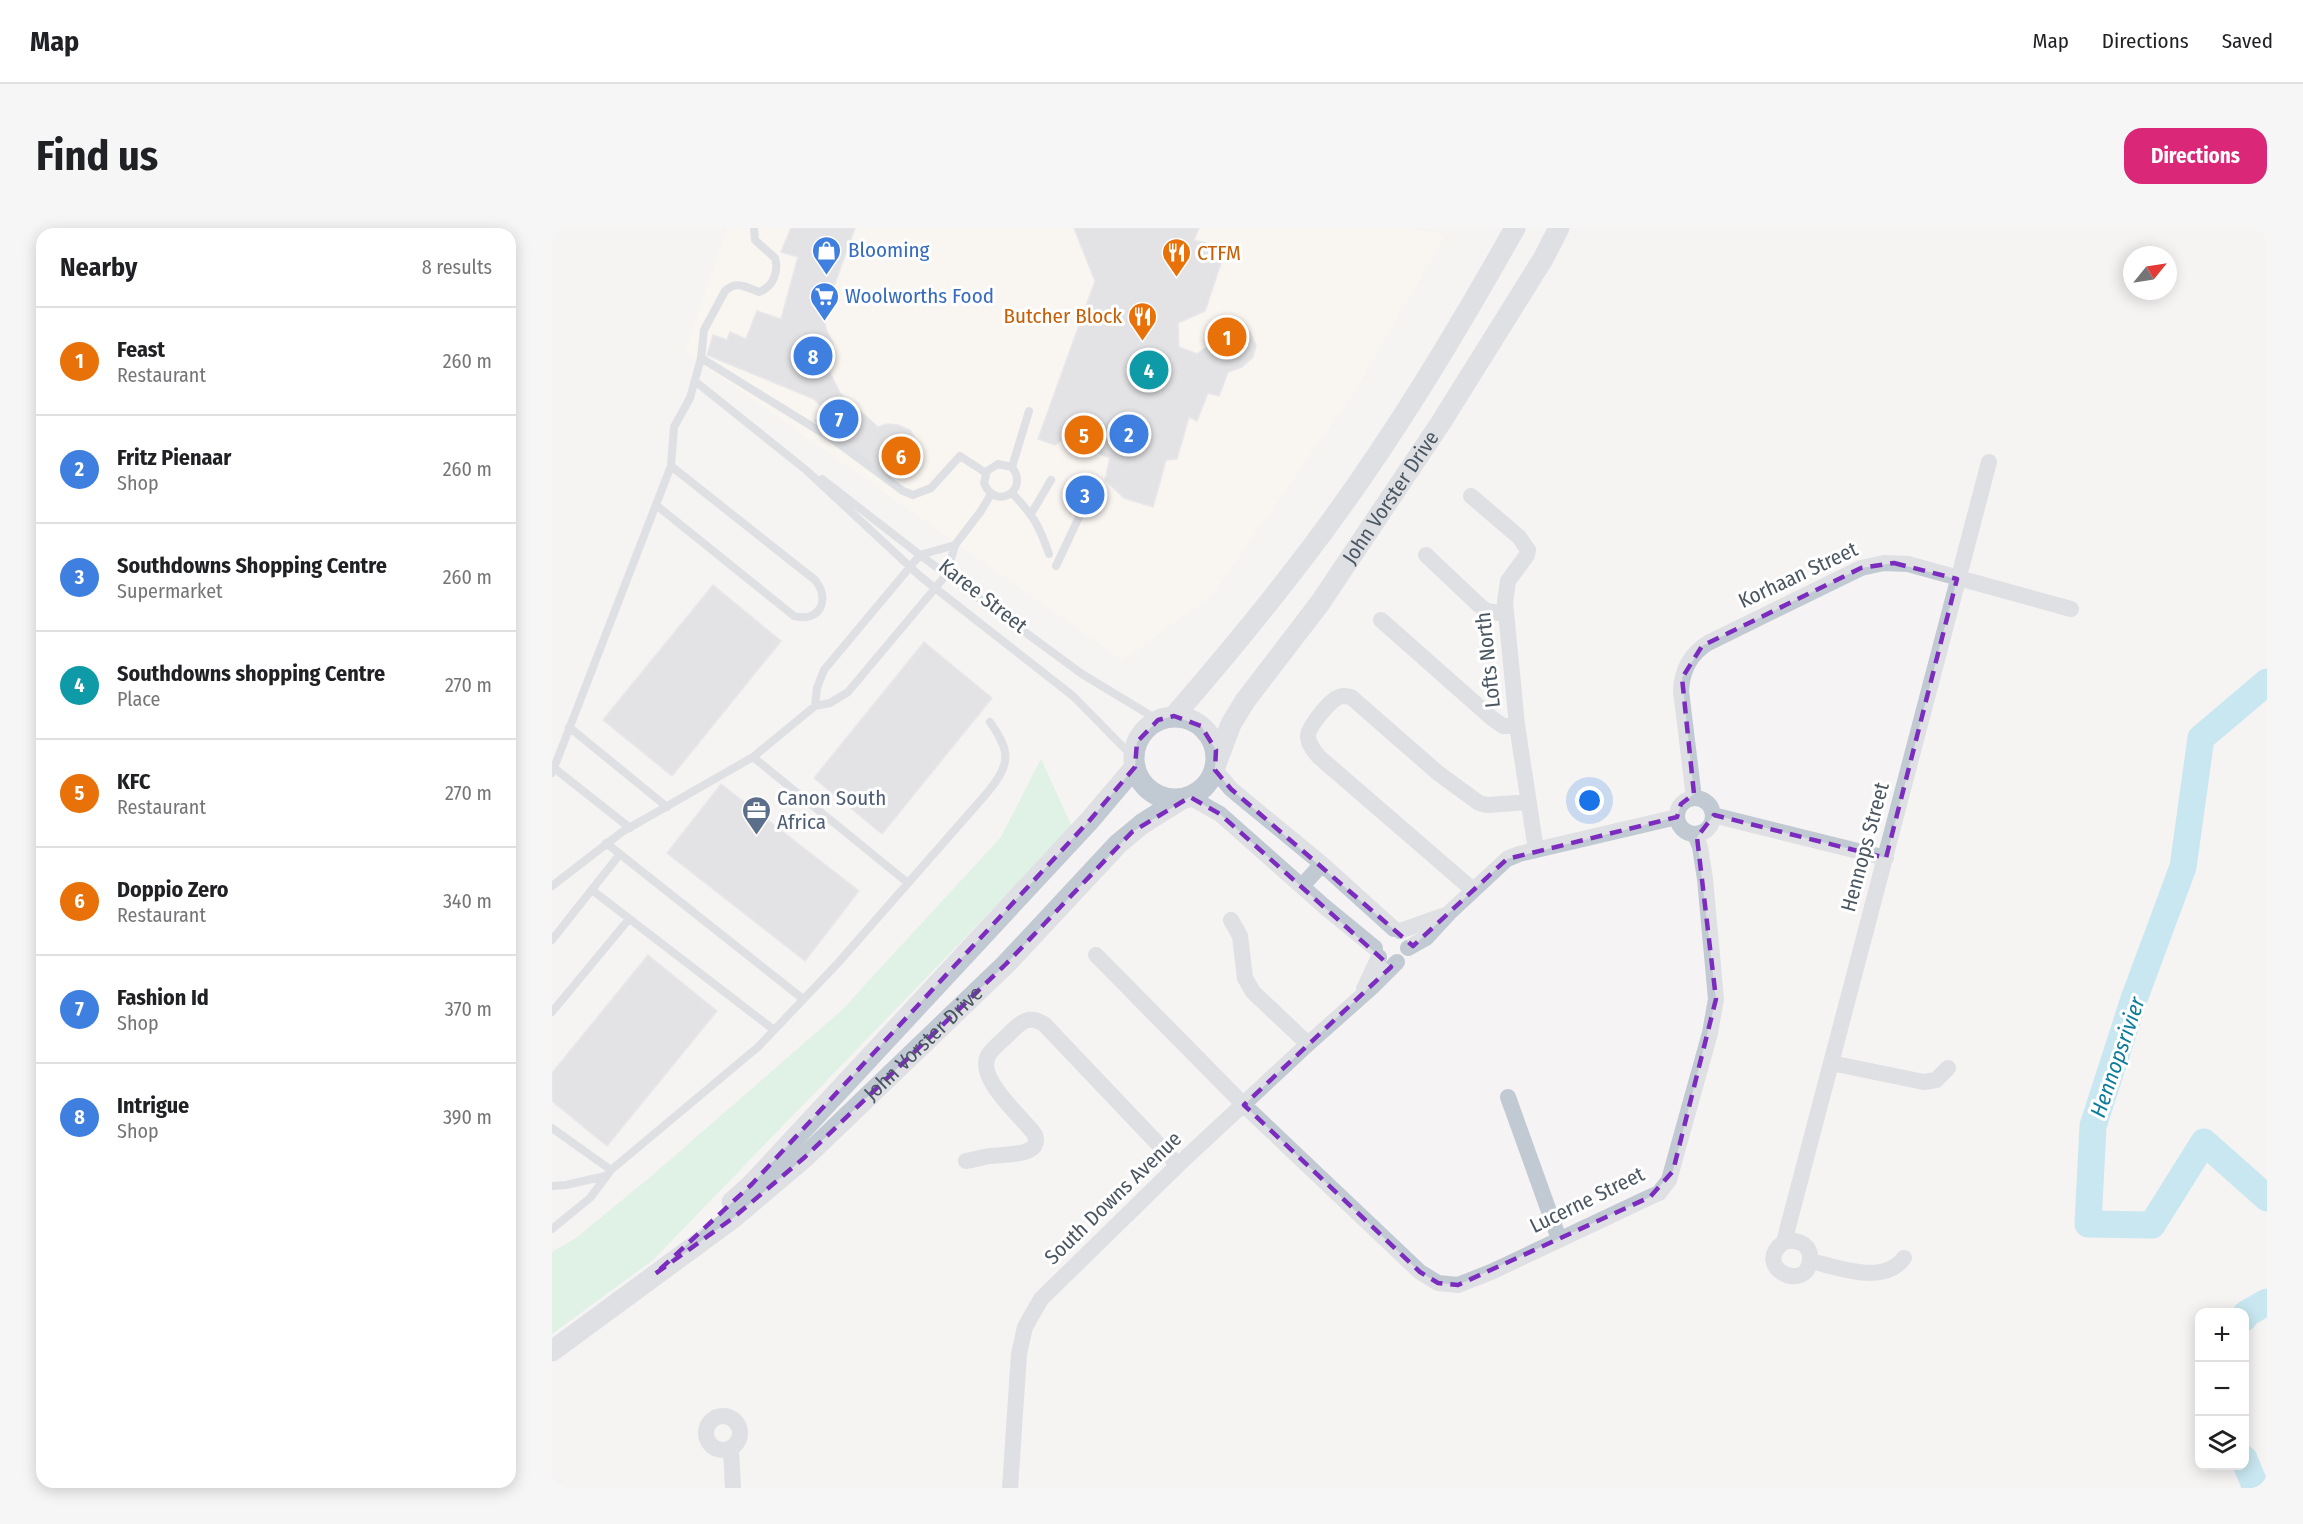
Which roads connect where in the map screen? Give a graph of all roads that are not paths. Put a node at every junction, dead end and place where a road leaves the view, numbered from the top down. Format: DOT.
graph roads {
  1 [pos="754,228"];
  2 [pos="1515,228"];
  3 [pos="1559,228"];
  4 [pos="701,358"];
  5 [pos="696,382"];
  6 [pos="1029,411"];
  7 [pos="1989,462"];
  8 [pos="671,466"];
  9 [pos="1012,467"];
  10 [pos="806,470"];
  11 [pos="986,473"];
  12 [pos="1051,480"];
  13 [pos="1012,493"];
  14 [pos="992,494"];
  15 [pos="1089,496"];
  16 [pos="1471,496"];
  17 [pos="656,505"];
  18 [pos="1031,514"];
  19 [pos="955,545"];
  20 [pos="1049,554"];
  21 [pos="920,555"];
  22 [pos="1426,555"];
  23 [pos="1056,566"];
  24 [pos="910,567"];
  25 [pos="947,574"];
  26 [pos="1957,579"];
  27 [pos="936,588"];
  28 [pos="2071,609"];
  29 [pos="1505,614"];
  30 [pos="1381,620"];
  31 [pos="815,706"];
  32 [pos="1166,718"];
  33 [pos="990,722"];
  34 [pos="1518,725"];
  35 [pos="569,727"];
  36 [pos="753,757"];
  37 [pos="1134,762"];
  38 [pos="1216,767"];
  39 [pos="553,770"];
  40 [pos="1185,798"];
  41 [pos="1694,798"];
  42 [pos="1529,802"];
  43 [pos="667,807"];
  44 [pos="1713,815"];
  45 [pos="1677,818"];
  46 [pos="630,828"];
  47 [pos="1695,834"];
  48 [pos="606,843"];
  49 [pos="1536,850"];
  50 [pos="620,854"];
  51 [pos="1886,858"];
  52 [pos="1322,864"];
  53 [pos="908,883"];
  54 [pos="552,886"];
  55 [pos="1302,886"];
  56 [pos="592,890"];
  57 [pos="1473,890"];
  58 [pos="1449,913"];
  59 [pos="629,919"];
  60 [pos="1231,920"];
  61 [pos="1397,930"];
  62 [pos="552,940"];
  63 [pos="1408,948"];
  64 [pos="1377,953"];
  65 [pos="1096,955"];
  66 [pos="1397,962"];
  67 [pos="1359,998"];
  68 [pos="803,999"];
  69 [pos="552,1012"];
  70 [pos="774,1030"];
  71 [pos="1308,1044"];
  72 [pos="1831,1063"];
  73 [pos="1947,1068"];
  74 [pos="1508,1097"];
  75 [pos="1244,1105"];
  76 [pos="552,1128"];
  77 [pos="966,1161"];
  78 [pos="1178,1165"];
  79 [pos="608,1173"];
  80 [pos="552,1186"];
  81 [pos="552,1229"];
  82 [pos="1559,1239"];
  83 [pos="1784,1242"];
  84 [pos="1904,1258"];
  85 [pos="1810,1261"];
  86 [pos="655,1274"];
  87 [pos="552,1350"];
  88 [pos="731,1449"];
  89 [pos="733,1488"];
  90 [pos="1010,1488"];
  1 -- 4 [label="lane"];
  2 -- 32 [label="street, John Vorster Drive"];
  3 -- 38 [label="street, John Vorster Drive"];
  4 -- 5 [label="lane"];
  4 -- 11 [label="lane"];
  5 -- 8 [label="lane"];
  5 -- 10 [label="lane, Karee Street"];
  6 -- 9 [label="lane"];
  7 -- 26 [label="street, Hennops Street"];
  8 -- 17 [label="lane"];
  8 -- 17 [label="lane"];
  9 -- 11 [label="lane"];
  9 -- 13 [label="lane"];
  10 -- 21 [label="lane, Karee Street"];
  10 -- 24 [label="lane, Karee Street"];
  11 -- 14 [label="lane"];
  12 -- 18 [label="lane"];
  13 -- 14 [label="lane"];
  13 -- 18 [label="lane"];
  14 -- 19 [label="lane"];
  15 -- 23 [label="lane"];
  16 -- 29 [label="street, Lofts North"];
  17 -- 35 [label="lane"];
  18 -- 20 [label="lane"];
  19 -- 21 [label="lane"];
  19 -- 25 [label="lane"];
  21 -- 24 [label="lane"];
  21 -- 25 [label="lane, Karee Street"];
  22 -- 29 [label="street"];
  24 -- 27 [label="lane, Karee Street"];
  24 -- 31 [label="lane"];
  25 -- 27 [label="lane"];
  25 -- 32 [label="lane, Karee Street"];
  26 -- 28 [label="street, Korhaan Street"];
  26 -- 41 [label="street, Korhaan Street"];
  26 -- 51 [label="street, Hennops Street"];
  27 -- 31 [label="lane"];
  27 -- 37 [label="lane, Karee Street"];
  29 -- 34 [label="street, Lofts North"];
  30 -- 34 [label="street"];
  31 -- 36 [label="lane"];
  32 -- 37 [label="street"];
  32 -- 38 [label="street"];
  33 -- 53 [label="lane"];
  34 -- 42 [label="street, Lofts North"];
  35 -- 39 [label="lane"];
  35 -- 43 [label="lane"];
  36 -- 43 [label="lane"];
  36 -- 53 [label="lane"];
  37 -- 40 [label="street"];
  37 -- 86 [label="street, John Vorster Drive"];
  38 -- 40 [label="street"];
  38 -- 52 [label="street"];
  39 -- 46 [label="lane"];
  40 -- 55 [label="street"];
  40 -- 86 [label="street, John Vorster Drive"];
  41 -- 44 [label="street"];
  41 -- 45 [label="street"];
  42 -- 49 [label="street, Lofts North"];
  42 -- 57 [label="street"];
  43 -- 46 [label="lane"];
  44 -- 47 [label="street"];
  44 -- 51 [label="street"];
  45 -- 47 [label="street"];
  45 -- 49 [label="street"];
  46 -- 48 [label="lane"];
  47 -- 82 [label="street, Lucerne Street"];
  48 -- 50 [label="lane"];
  48 -- 54 [label="lane"];
  49 -- 57 [label="street"];
  50 -- 56 [label="lane"];
  50 -- 68 [label="lane"];
  51 -- 72 [label="street, Hennops Street"];
  52 -- 55 [label="street"];
  52 -- 61 [label="street"];
  53 -- 68 [label="lane"];
  55 -- 64 [label="street"];
  56 -- 59 [label="lane"];
  56 -- 62 [label="lane"];
  57 -- 58 [label="street"];
  58 -- 61 [label="street"];
  58 -- 63 [label="street"];
  59 -- 69 [label="lane"];
  59 -- 70 [label="lane"];
  60 -- 71 [label="street"];
  61 -- 63 [label="street"];
  61 -- 64 [label="street"];
  63 -- 66 [label="street"];
  64 -- 66 [label="street"];
  64 -- 67 [label="street, South Downs Avenue"];
  65 -- 75 [label="street, Lucerne Street"];
  66 -- 67 [label="street, South Downs Avenue"];
  67 -- 71 [label="street, South Downs Avenue"];
  68 -- 70 [label="lane"];
  70 -- 79 [label="lane"];
  71 -- 75 [label="street, South Downs Avenue"];
  72 -- 73 [label="street"];
  72 -- 83 [label="street, Hennops Street"];
  74 -- 82 [label="street"];
  75 -- 78 [label="street, South Downs Avenue"];
  75 -- 82 [label="street, Lucerne Street"];
  76 -- 79 [label="lane"];
  77 -- 78 [label="street"];
  78 -- 90 [label="street, South Downs Avenue"];
  79 -- 80 [label="lane"];
  79 -- 81 [label="lane"];
  83 -- 85 [label="street"];
  83 -- 85 [label="street, Hennops Street"];
  84 -- 85 [label="street"];
  86 -- 87 [label="street, John Vorster Drive"];
  88 -- 89 [label="street"];
}
